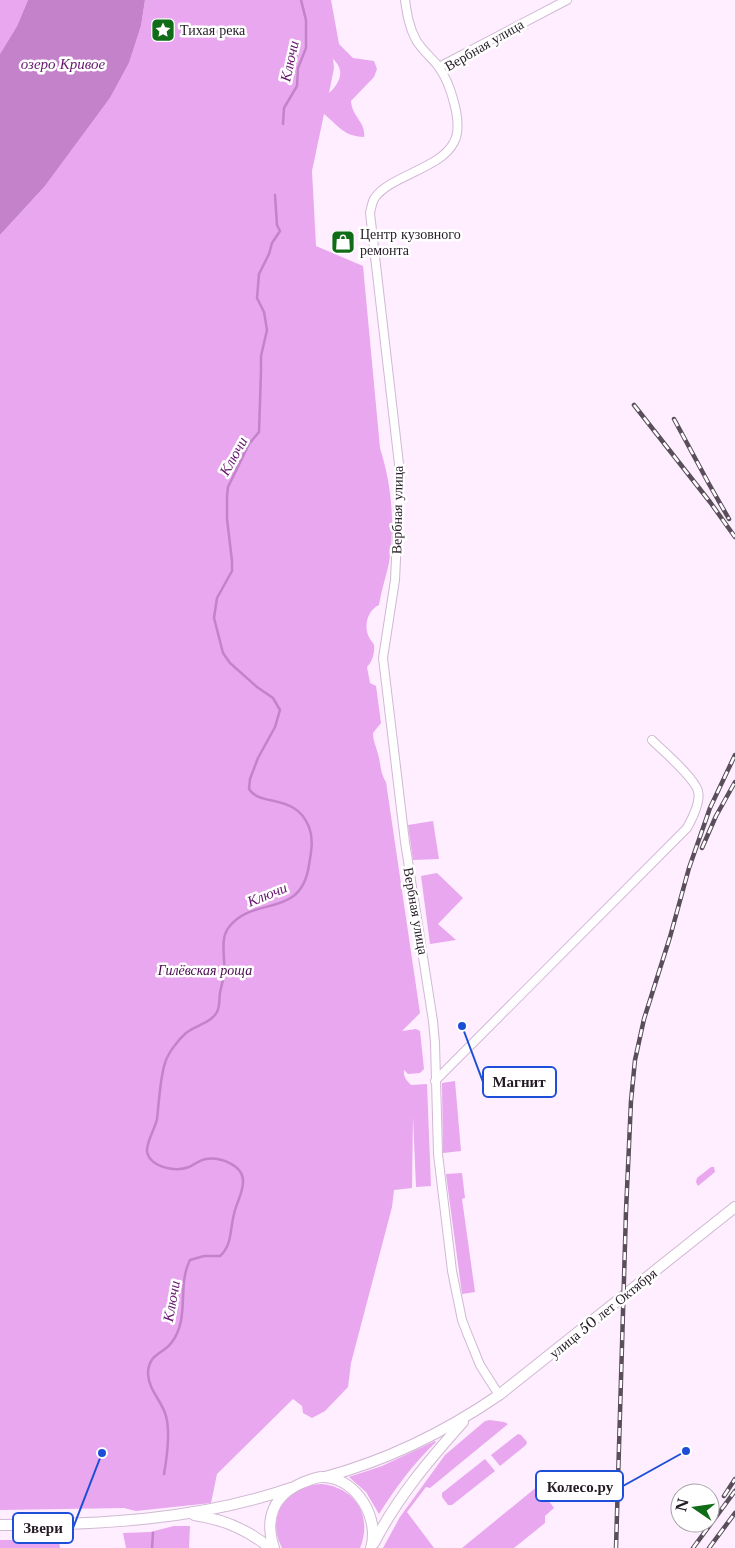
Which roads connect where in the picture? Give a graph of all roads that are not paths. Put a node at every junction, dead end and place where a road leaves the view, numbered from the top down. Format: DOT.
graph roads {
  1 [pos="404,0"];
  2 [pos="567,0"];
  3 [pos="439,67"];
  4 [pos="652,740"];
  5 [pos="435,1081"];
  6 [pos="735,1207"];
  7 [pos="499,1395"];
  8 [pos="469,1416"];
  9 [pos="325,1477"];
  10 [pos="291,1488"];
  11 [pos="181,1514"];
  12 [pos="0,1525"];
  13 [pos="371,1547"];
  14 [pos="270,1548"];
  15 [pos="274,1548"];
  1 -- 3 [label="street"];
  2 -- 3 [label="street, Вербная улица"];
  3 -- 5 [label="street, Вербная улица"];
  4 -- 5 [label="street"];
  5 -- 7 [label="street, Вербная улица"];
  6 -- 7 [label="main road, улица 50 лет Октября"];
  7 -- 8 [label="main road, улица 50 лет Октября"];
  8 -- 9 [label="main road"];
  8 -- 13 [label="main road"];
  9 -- 10 [label="main road"];
  9 -- 13 [label="main road"];
  10 -- 11 [label="main road"];
  10 -- 15 [label="main road"];
  11 -- 12 [label="main road"];
  11 -- 14 [label="main road"];
}
